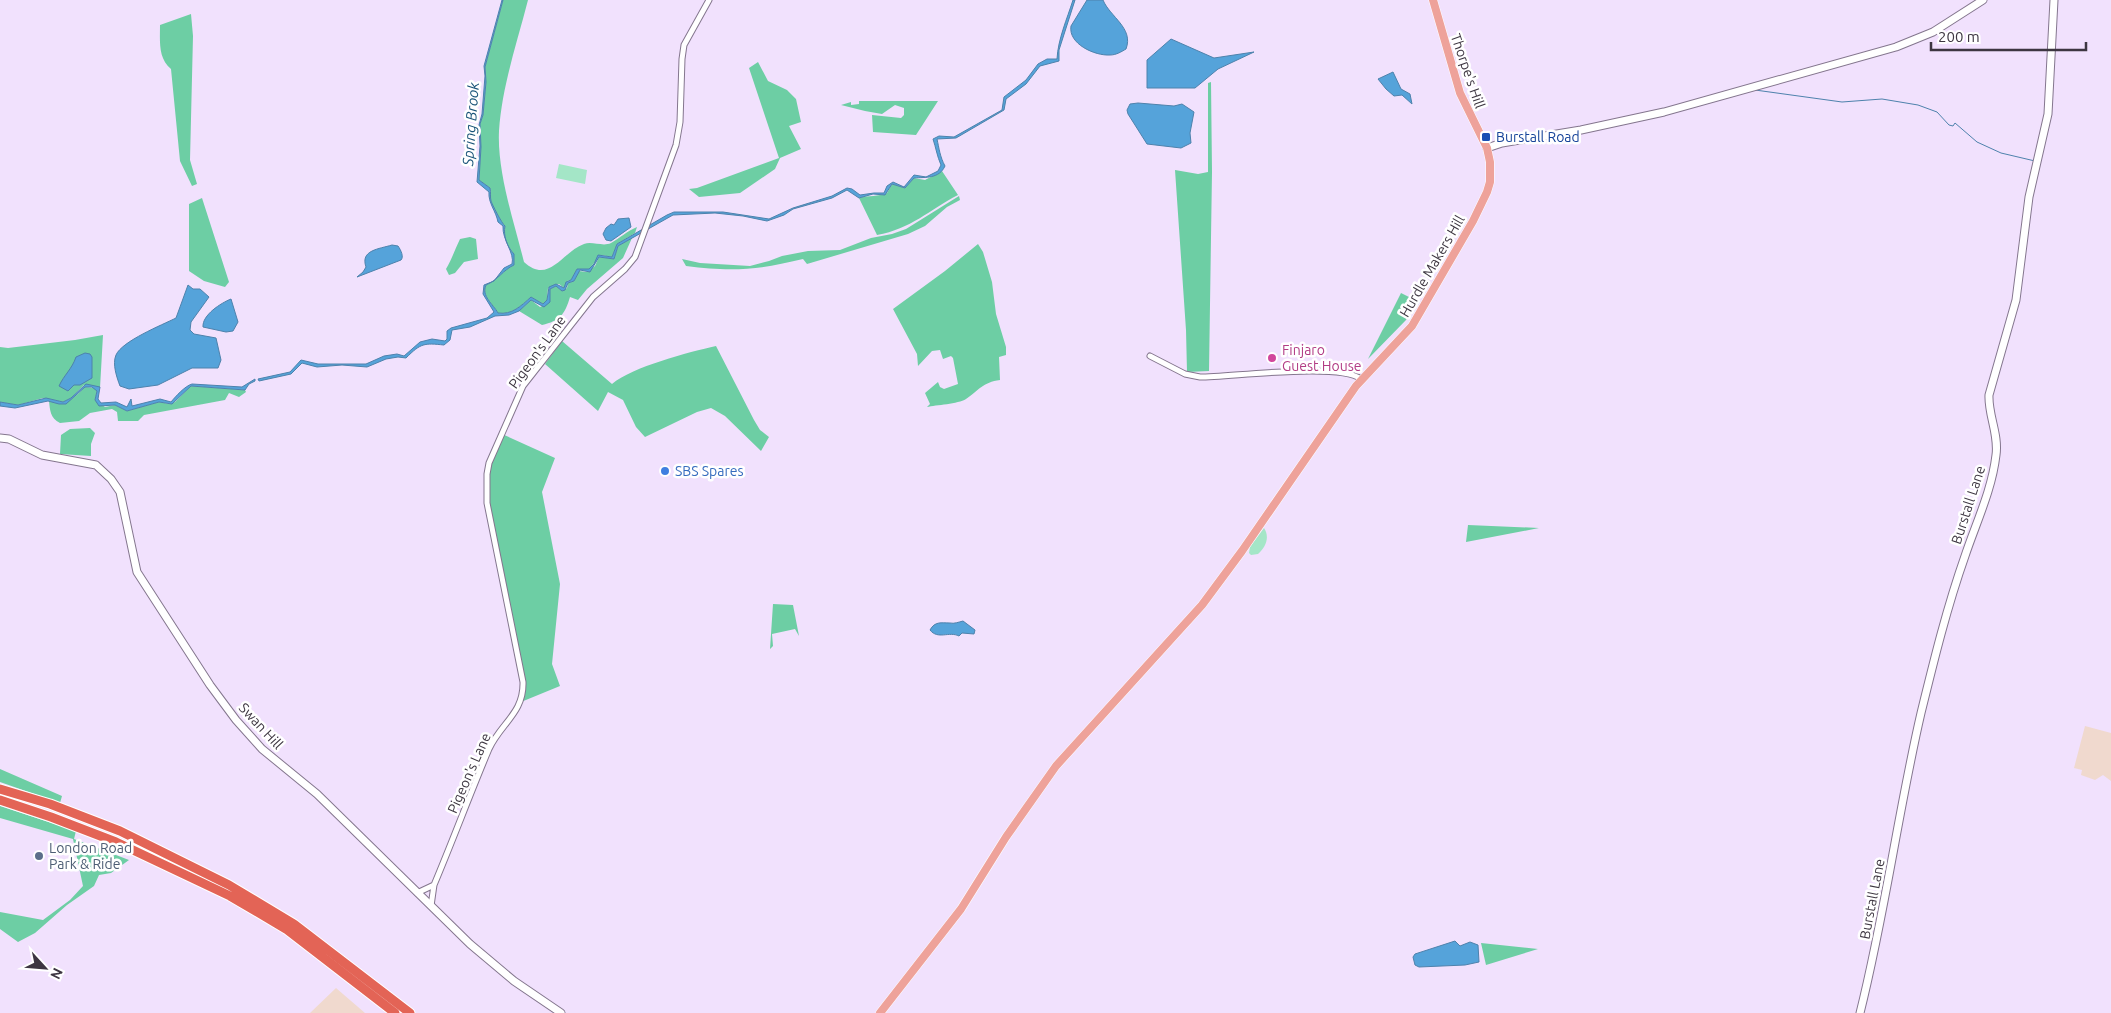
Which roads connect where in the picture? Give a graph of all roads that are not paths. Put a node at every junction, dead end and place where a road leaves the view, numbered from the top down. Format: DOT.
graph roads {
  1 [pos="709,0"];
  2 [pos="1433,0"];
  3 [pos="1983,0"];
  4 [pos="2054,0"];
  5 [pos="1486,148"];
  6 [pos="1150,356"];
  7 [pos="1361,379"];
  8 [pos="0,437"];
  9 [pos="0,789"];
  10 [pos="0,800"];
  11 [pos="434,885"];
  12 [pos="417,893"];
  13 [pos="431,906"];
  14 [pos="395,1013"];
  15 [pos="410,1013"];
  16 [pos="561,1013"];
  17 [pos="880,1013"];
  18 [pos="1860,1013"];
  1 -- 11 [label="street, Pigeon's Lane"];
  2 -- 5 [label="main road, Thorpe's Hill"];
  3 -- 5 [label="street"];
  4 -- 18 [label="street, Burstall Lane"];
  5 -- 7 [label="main road, Hurdle Makers Hill"];
  6 -- 7 [label="street"];
  7 -- 17 [label="main road, Hurdle Makers Hill"];
  8 -- 12 [label="street, Swan Hill"];
  9 -- 15 [label="highway"];
  10 -- 14 [label="highway"];
  11 -- 12 [label="street"];
  11 -- 13 [label="street, Pigeon's Lane"];
  12 -- 13 [label="street, Swan Hill"];
  13 -- 16 [label="street, Swan Hill"];
}
